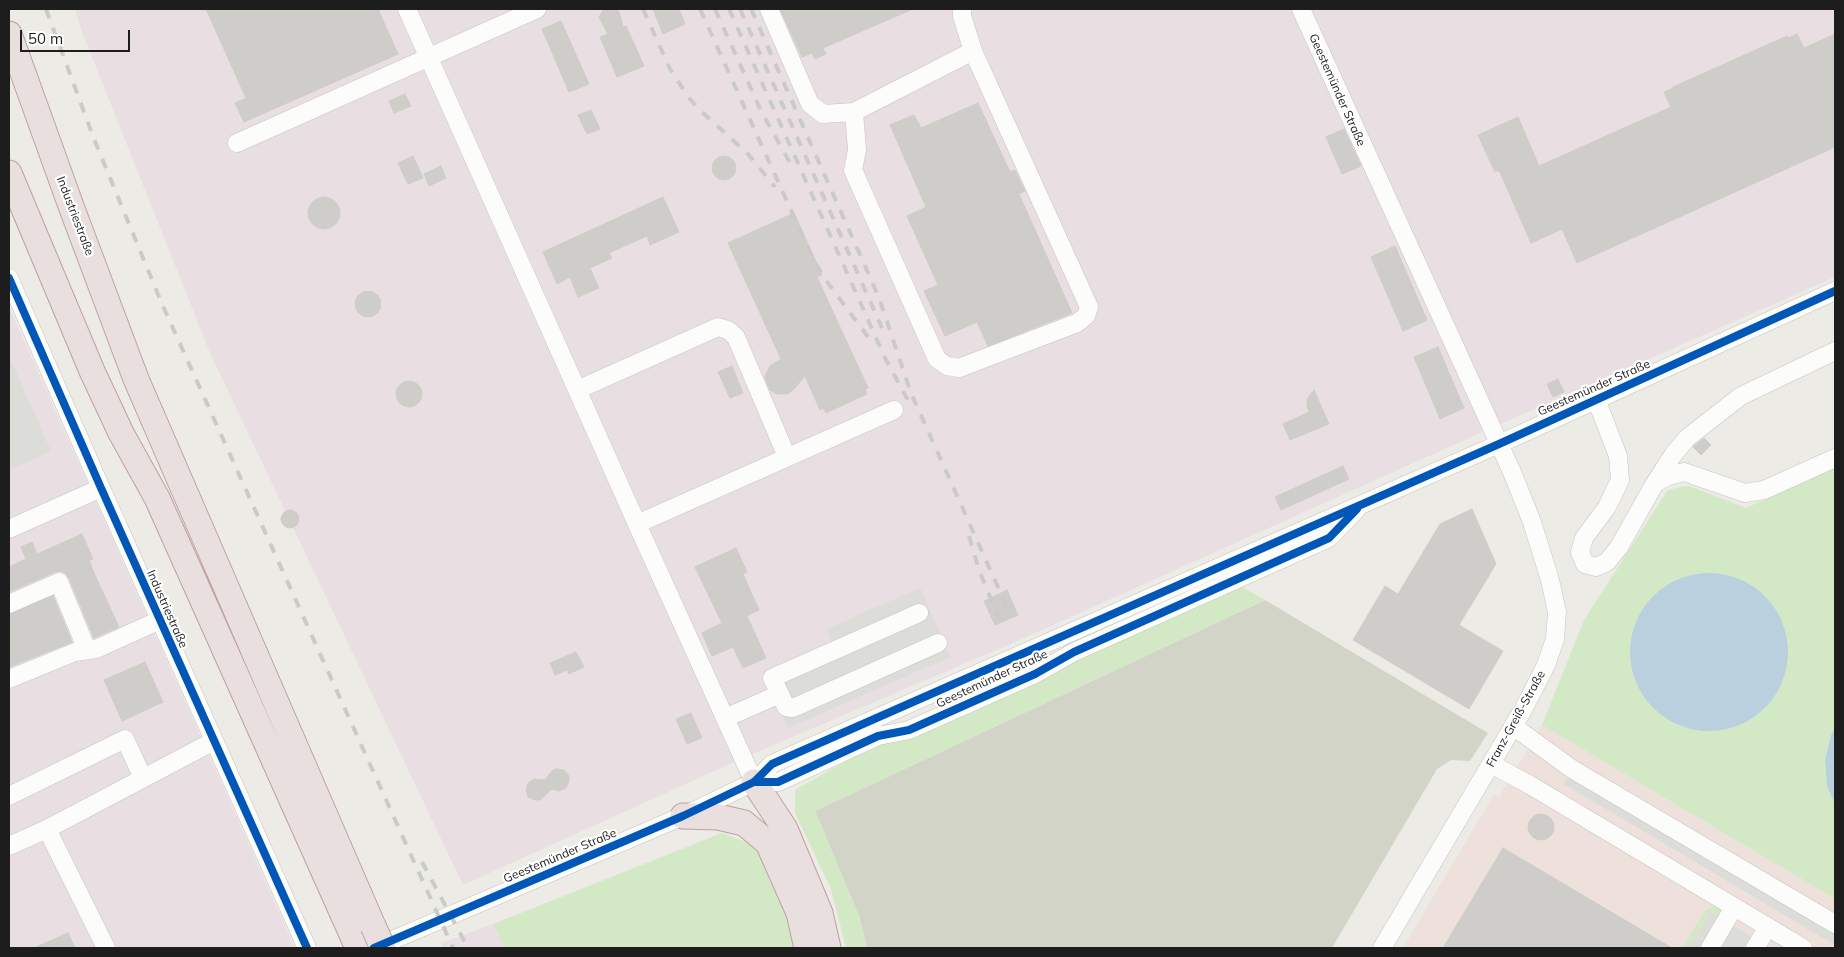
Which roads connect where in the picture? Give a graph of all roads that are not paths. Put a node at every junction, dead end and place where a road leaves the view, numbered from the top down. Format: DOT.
graph roads {
  1 [pos="407,9"];
  2 [pos="537,9"];
  3 [pos="768,9"];
  4 [pos="962,9"];
  5 [pos="1300,9"];
  6 [pos="9,34"];
  7 [pos="974,51"];
  8 [pos="429,58"];
  9 [pos="854,112"];
  10 [pos="237,143"];
  11 [pos="9,173"];
  12 [pos="9,278"];
  13 [pos="1835,291"];
  14 [pos="1835,351"];
  15 [pos="577,390"];
  16 [pos="1596,399"];
  17 [pos="894,410"];
  18 [pos="1498,444"];
  19 [pos="1673,455"];
  20 [pos="787,457"];
  21 [pos="1835,458"];
  22 [pos="1684,472"];
  23 [pos="1655,484"];
  24 [pos="101,488"];
  25 [pos="1362,504"];
  26 [pos="636,524"];
  27 [pos="9,529"];
  28 [pos="9,604"];
  29 [pos="919,612"];
  30 [pos="160,620"];
  31 [pos="938,643"];
  32 [pos="87,650"];
  33 [pos="9,679"];
  34 [pos="780,694"];
  35 [pos="725,718"];
  36 [pos="1513,726"];
  37 [pos="214,741"];
  38 [pos="1491,764"];
  39 [pos="143,778"];
  40 [pos="754,782"];
  41 [pos="9,796"];
  42 [pos="683,816"];
  43 [pos="48,830"];
  44 [pos="768,843"];
  45 [pos="9,846"];
  46 [pos="1734,908"];
  47 [pos="1835,924"];
  48 [pos="1768,927"];
  49 [pos="364,939"];
  50 [pos="106,948"];
  51 [pos="307,948"];
  52 [pos="383,948"];
  53 [pos="807,948"];
  54 [pos="828,948"];
  55 [pos="1382,948"];
  56 [pos="1710,948"];
  57 [pos="1755,948"];
  58 [pos="1800,948"];
  1 -- 8 [label="street"];
  2 -- 8 [label="street"];
  3 -- 9 [label="street"];
  4 -- 7 [label="street"];
  5 -- 18 [label="street, Geestemünder Straße"];
  6 -- 49 [label="highway, Industriestraße"];
  7 -- 9 [label="street"];
  7 -- 9 [label="street"];
  8 -- 10 [label="street"];
  8 -- 15 [label="street"];
  11 -- 49 [label="highway, Industriestraße"];
  12 -- 24 [label="street, Industriestraße"];
  13 -- 16 [label="street, Geestemünder Straße"];
  14 -- 19 [label="street"];
  15 -- 20 [label="street"];
  15 -- 26 [label="street"];
  16 -- 18 [label="street, Geestemünder Straße"];
  16 -- 23 [label="street"];
  17 -- 20 [label="street"];
  18 -- 25 [label="street, Geestemünder Straße"];
  18 -- 36 [label="street, Franz-Greiß-Straße"];
  19 -- 22 [label="street"];
  19 -- 23 [label="street"];
  20 -- 26 [label="street"];
  21 -- 22 [label="street"];
  22 -- 23 [label="street"];
  24 -- 27 [label="street"];
  24 -- 30 [label="street, Industriestraße"];
  25 -- 40 [label="street, Geestemünder Straße"];
  25 -- 40 [label="street, Geestemünder Straße"];
  26 -- 35 [label="street"];
  28 -- 32 [label="street"];
  29 -- 34 [label="street"];
  30 -- 32 [label="street"];
  30 -- 37 [label="street, Industriestraße"];
  31 -- 34 [label="street"];
  32 -- 33 [label="street"];
  34 -- 35 [label="street"];
  35 -- 40 [label="street"];
  36 -- 38 [label="street, Franz-Greiß-Straße"];
  36 -- 47 [label="street"];
  37 -- 39 [label="street"];
  37 -- 51 [label="street, Industriestraße"];
  38 -- 46 [label="street"];
  38 -- 55 [label="street, Franz-Greiß-Straße"];
  39 -- 41 [label="street"];
  39 -- 43 [label="street"];
  40 -- 42 [label="street, Geestemünder Straße"];
  40 -- 44 [label="highway"];
  40 -- 54 [label="highway"];
  42 -- 44 [label="highway"];
  42 -- 49 [label="street, Geestemünder Straße"];
  43 -- 45 [label="street"];
  43 -- 50 [label="street"];
  44 -- 53 [label="highway"];
  46 -- 48 [label="street"];
  46 -- 56 [label="street"];
  48 -- 57 [label="street"];
  48 -- 58 [label="street"];
  49 -- 52 [label="highway, Industriestraße, bridge"];
}
